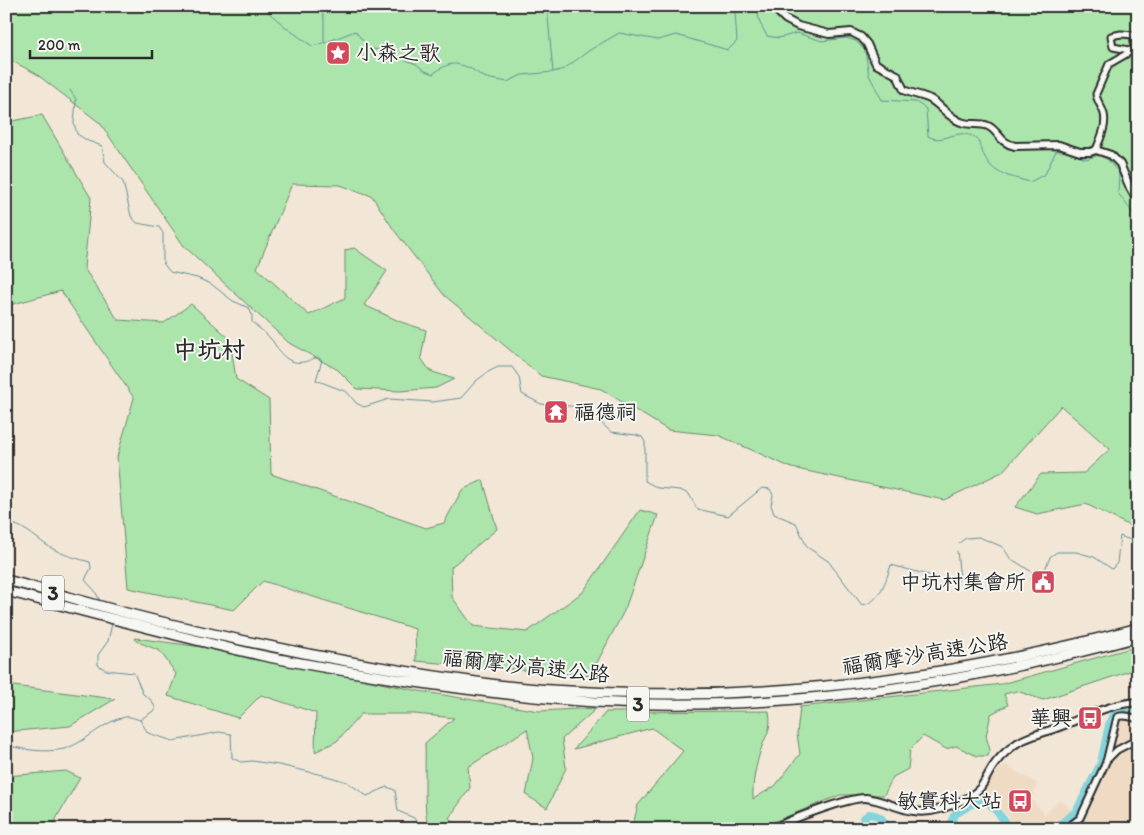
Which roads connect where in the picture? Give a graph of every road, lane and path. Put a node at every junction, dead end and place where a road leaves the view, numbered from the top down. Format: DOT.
graph roads {
  1 [pos="772,6"];
  2 [pos="1134,46"];
  3 [pos="1096,150"];
  4 [pos="1138,197"];
  5 [pos="6,580"];
  6 [pos="6,590"];
  7 [pos="1138,628"];
  8 [pos="1138,637"];
  9 [pos="1138,702"];
  10 [pos="1138,719"];
  11 [pos="1138,739"];
  12 [pos="1106,762"];
  13 [pos="772,829"];
  14 [pos="1065,829"];
  1 -- 3 [label="street"];
  2 -- 3 [label="street"];
  3 -- 4 [label="street"];
  5 -- 7 [label="highway, 福爾摩沙高速公路 / 3"];
  6 -- 8 [label="highway, 福爾摩沙高速公路 / 3"];
  9 -- 13 [label="street"];
  10 -- 12 [label="street"];
  11 -- 12 [label="street"];
  12 -- 14 [label="street"];
}
